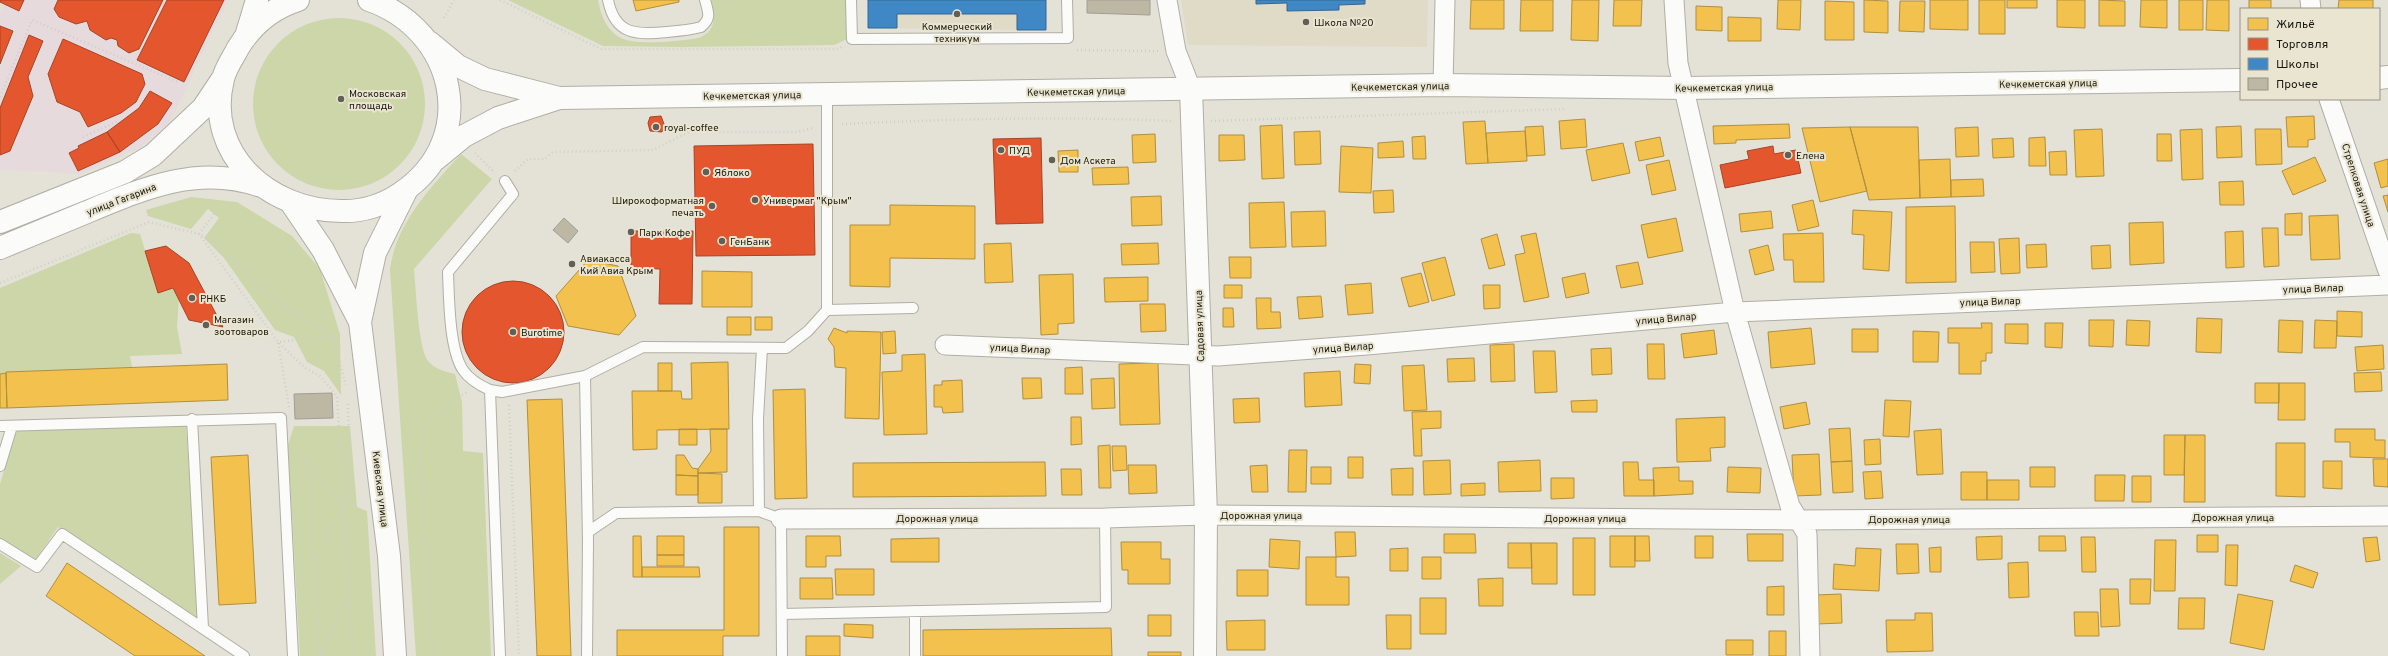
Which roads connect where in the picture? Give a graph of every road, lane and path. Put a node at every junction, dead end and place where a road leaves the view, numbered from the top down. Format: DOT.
graph roads {
  1 [pos="257,0"];
  2 [pos="298,0"];
  3 [pos="369,0"];
  4 [pos="388,0"];
  5 [pos="454,0"];
  6 [pos="608,0"];
  7 [pos="706,0"];
  8 [pos="851,0"];
  9 [pos="1066,0"];
  10 [pos="1167,0"];
  11 [pos="1445,0"];
  12 [pos="1674,0"];
  13 [pos="444,18"];
  14 [pos="407,19"];
  15 [pos="246,36"];
  16 [pos="1068,38"];
  17 [pos="429,42"];
  18 [pos="1176,51"];
  19 [pos="223,78"];
  20 [pos="2240,80"];
  21 [pos="178,82"];
  22 [pos="1443,85"];
  23 [pos="1685,88"];
  24 [pos="1191,89"];
  25 [pos="827,94"];
  26 [pos="0,97"];
  27 [pos="559,98"];
  28 [pos="2330,100"];
  29 [pos="1569,109"];
  30 [pos="118,121"];
  31 [pos="1192,122"];
  32 [pos="83,136"];
  33 [pos="475,153"];
  34 [pos="432,163"];
  35 [pos="501,178"];
  36 [pos="270,189"];
  37 [pos="407,189"];
  38 [pos="290,201"];
  39 [pos="214,214"];
  40 [pos="0,222"];
  41 [pos="199,234"];
  42 [pos="0,248"];
  43 [pos="2388,271"];
  44 [pos="0,283"];
  45 [pos="2388,285"];
  46 [pos="913,308"];
  47 [pos="827,310"];
  48 [pos="1735,312"];
  49 [pos="360,322"];
  50 [pos="332,336"];
  51 [pos="278,342"];
  52 [pos="945,345"];
  53 [pos="762,348"];
  54 [pos="1200,357"];
  55 [pos="585,376"];
  56 [pos="479,385"];
  57 [pos="347,390"];
  58 [pos="490,390"];
  59 [pos="508,391"];
  60 [pos="348,397"];
  61 [pos="281,418"];
  62 [pos="192,419"];
  63 [pos="0,426"];
  64 [pos="12,426"];
  65 [pos="306,462"];
  66 [pos="0,466"];
  67 [pos="344,506"];
  68 [pos="351,507"];
  69 [pos="759,511"];
  70 [pos="1206,515"];
  71 [pos="2388,516"];
  72 [pos="781,518"];
  73 [pos="1105,518"];
  74 [pos="1797,520"];
  75 [pos="588,532"];
  76 [pos="0,544"];
  77 [pos="313,560"];
  78 [pos="349,596"];
  79 [pos="915,611"];
  80 [pos="782,614"];
  81 [pos="203,628"];
  82 [pos="244,656"];
  83 [pos="293,656"];
  84 [pos="319,656"];
  85 [pos="353,656"];
  86 [pos="395,656"];
  87 [pos="432,656"];
  88 [pos="500,656"];
  89 [pos="519,656"];
  90 [pos="588,656"];
  91 [pos="782,656"];
  92 [pos="915,656"];
  93 [pos="1205,656"];
  94 [pos="1810,656"];
  1 -- 15 [label="main road"];
  2 -- 15 [label="main road"];
  3 -- 14 [label="main road"];
  4 -- 14 [label="main road"];
  5 -- 13 [label="path"];
  6 -- 7 [label="lane"];
  8 -- 16 [label="lane"];
  9 -- 16 [label="lane"];
  10 -- 18 [label="street, Садовая улица"];
  11 -- 22 [label="street"];
  12 -- 23 [label="street"];
  14 -- 17 [label="main road"];
  15 -- 19 [label="main road"];
  16 -- 18 [label="path"];
  17 -- 27 [label="main road, Кечкеметская улица"];
  17 -- 34 [label="main road"];
  18 -- 24 [label="street, Садовая улица"];
  19 -- 36 [label="main road"];
  19 -- 40 [label="main road"];
  20 -- 23 [label="main road, Кечкеметская улица"];
  21 -- 26 [label="path"];
  22 -- 23 [label="main road, Кечкеметская улица"];
  22 -- 24 [label="main road, Кечкеметская улица"];
  23 -- 48 [label="street"];
  24 -- 25 [label="main road, Кечкеметская улица"];
  24 -- 31 [label="main road, Садовая улица"];
  25 -- 27 [label="main road, Кечкеметская улица"];
  25 -- 47 [label="lane"];
  27 -- 34 [label="main road, Кечкеметская улица"];
  28 -- 43 [label="street, Стрелковая улица"];
  29 -- 31 [label="path"];
  30 -- 32 [label="path"];
  31 -- 54 [label="main road, Садовая улица"];
  33 -- 35 [label="path"];
  34 -- 37 [label="main road"];
  35 -- 56 [label="lane"];
  36 -- 38 [label="main road"];
  36 -- 42 [label="main road, улица Гагарина"];
  37 -- 38 [label="main road"];
  37 -- 49 [label="main road, Киевская улица"];
  38 -- 49 [label="main road, Киевская улица"];
  39 -- 41 [label="path"];
  41 -- 44 [label="path"];
  41 -- 50 [label="path"];
  41 -- 51 [label="path"];
  45 -- 48 [label="street, улица Вилар"];
  46 -- 47 [label="lane"];
  47 -- 53 [label="lane"];
  48 -- 54 [label="street, улица Вилар"];
  48 -- 74 [label="street"];
  49 -- 86 [label="main road, Киевская улица"];
  50 -- 51 [label="path"];
  50 -- 57 [label="path"];
  51 -- 61 [label="path"];
  51 -- 67 [label="path"];
  52 -- 54 [label="street, улица Вилар"];
  53 -- 55 [label="lane"];
  53 -- 69 [label="lane"];
  54 -- 70 [label="main road, Садовая улица"];
  55 -- 59 [label="lane"];
  55 -- 75 [label="lane"];
  56 -- 58 [label="lane"];
  56 -- 87 [label="path"];
  58 -- 59 [label="lane"];
  58 -- 88 [label="lane"];
  59 -- 89 [label="path"];
  60 -- 68 [label="path"];
  61 -- 62 [label="lane"];
  61 -- 65 [label="path"];
  61 -- 83 [label="lane"];
  62 -- 64 [label="lane"];
  62 -- 81 [label="lane"];
  63 -- 64 [label="lane"];
  64 -- 66 [label="lane"];
  65 -- 67 [label="path"];
  65 -- 77 [label="path"];
  67 -- 77 [label="path"];
  67 -- 78 [label="path"];
  69 -- 72 [label="lane"];
  69 -- 75 [label="lane"];
  70 -- 73 [label="street, Дорожная улица"];
  70 -- 74 [label="street, Дорожная улица"];
  70 -- 93 [label="main road, Садовая улица"];
  71 -- 74 [label="street, Дорожная улица"];
  72 -- 73 [label="street, Дорожная улица"];
  72 -- 80 [label="lane"];
  73 -- 79 [label="lane"];
  74 -- 94 [label="street"];
  75 -- 90 [label="lane"];
  76 -- 81 [label="lane"];
  77 -- 84 [label="path"];
  78 -- 84 [label="path"];
  78 -- 85 [label="path"];
  79 -- 80 [label="lane"];
  79 -- 92 [label="lane"];
  80 -- 91 [label="lane"];
  81 -- 82 [label="lane"];
}
